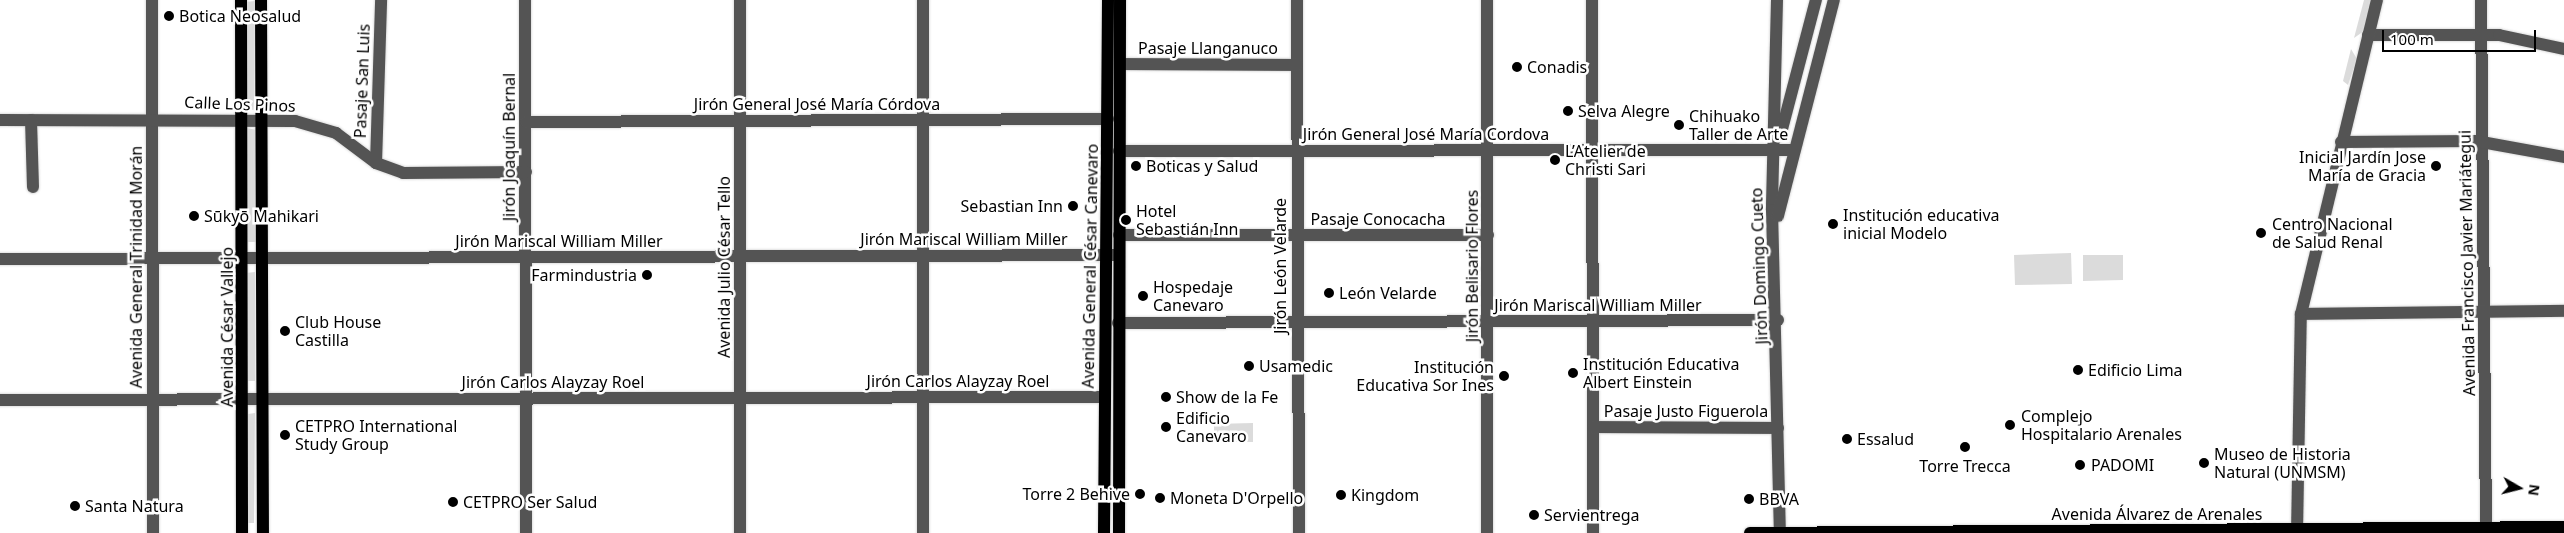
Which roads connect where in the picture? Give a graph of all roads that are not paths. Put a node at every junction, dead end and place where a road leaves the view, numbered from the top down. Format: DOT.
graph roads {
  1 [pos="152,0"];
  2 [pos="241,0"];
  3 [pos="261,0"];
  4 [pos="380,0"];
  5 [pos="525,0"];
  6 [pos="740,0"];
  7 [pos="922,0"];
  8 [pos="1108,0"];
  9 [pos="1120,0"];
  10 [pos="1297,0"];
  11 [pos="1488,0"];
  12 [pos="1592,0"];
  13 [pos="1777,0"];
  14 [pos="1816,0"];
  15 [pos="2377,0"];
  16 [pos="2481,0"];
  17 [pos="1831,3"];
  18 [pos="2481,34"];
  19 [pos="2368,35"];
  20 [pos="2564,48"];
  21 [pos="1120,64"];
  22 [pos="1297,65"];
  23 [pos="1816,67"];
  24 [pos="1776,68"];
  25 [pos="1798,71"];
  26 [pos="152,118"];
  27 [pos="242,118"];
  28 [pos="262,118"];
  29 [pos="1108,119"];
  30 [pos="0,120"];
  31 [pos="32,120"];
  32 [pos="922,120"];
  33 [pos="740,121"];
  34 [pos="526,122"];
  35 [pos="2482,141"];
  36 [pos="2342,142"];
  37 [pos="1297,150"];
  38 [pos="1489,150"];
  39 [pos="1593,150"];
  40 [pos="1776,150"];
  41 [pos="1793,150"];
  42 [pos="1119,151"];
  43 [pos="2564,157"];
  44 [pos="376,163"];
  45 [pos="526,172"];
  46 [pos="33,188"];
  47 [pos="1119,235"];
  48 [pos="1297,235"];
  49 [pos="1488,235"];
  50 [pos="1775,235"];
  51 [pos="1112,255"];
  52 [pos="740,256"];
  53 [pos="923,256"];
  54 [pos="526,257"];
  55 [pos="244,258"];
  56 [pos="263,258"];
  57 [pos="0,259"];
  58 [pos="152,259"];
  59 [pos="2564,311"];
  60 [pos="2484,312"];
  61 [pos="2301,314"];
  62 [pos="1778,320"];
  63 [pos="1488,321"];
  64 [pos="1593,321"];
  65 [pos="1296,322"];
  66 [pos="1118,323"];
  67 [pos="923,397"];
  68 [pos="1105,397"];
  69 [pos="526,398"];
  70 [pos="740,398"];
  71 [pos="152,399"];
  72 [pos="244,399"];
  73 [pos="262,399"];
  74 [pos="0,400"];
  75 [pos="1593,427"];
  76 [pos="1778,428"];
  77 [pos="2564,527"];
  78 [pos="2486,530"];
  79 [pos="2297,531"];
  80 [pos="1964,532"];
  81 [pos="2115,532"];
  82 [pos="153,533"];
  83 [pos="242,533"];
  84 [pos="263,533"];
  85 [pos="526,533"];
  86 [pos="740,533"];
  87 [pos="923,533"];
  88 [pos="1104,533"];
  89 [pos="1119,533"];
  90 [pos="1299,533"];
  91 [pos="1487,533"];
  92 [pos="1593,533"];
  93 [pos="1750,533"];
  94 [pos="1780,533"];
  1 -- 26 [label="street, Avenida General Trinidad Morán"];
  2 -- 27 [label="main road, Avenida César Vallejo"];
  3 -- 28 [label="main road"];
  4 -- 44 [label="street, Pasaje San Luis"];
  5 -- 34 [label="street, Jirón Joaquín Bernal"];
  6 -- 33 [label="street, Avenida Julio César Tello"];
  7 -- 32 [label="street"];
  8 -- 29 [label="main road, Avenida General César Canevaro"];
  9 -- 21 [label="main road, Avenida General César Canevaro"];
  10 -- 22 [label="street, Jirón León Velarde"];
  11 -- 38 [label="street, Jirón Belisario Flores"];
  12 -- 39 [label="street"];
  13 -- 24 [label="street, Jirón Domingo Cueto"];
  14 -- 25 [label="street"];
  15 -- 19 [label="street"];
  16 -- 18 [label="street, Avenida Francisco Javier Mariátegui"];
  17 -- 23 [label="street"];
  18 -- 19 [label="street"];
  18 -- 20 [label="street"];
  18 -- 35 [label="street, Avenida Francisco Javier Mariátegui"];
  19 -- 36 [label="street"];
  21 -- 22 [label="street, Pasaje Llanganuco"];
  21 -- 42 [label="main road, Avenida General César Canevaro"];
  22 -- 37 [label="street, Jirón León Velarde"];
  23 -- 25 [label="street"];
  23 -- 41 [label="street"];
  24 -- 25 [label="street"];
  24 -- 40 [label="street, Jirón Domingo Cueto"];
  25 -- 40 [label="street"];
  26 -- 27 [label="street, Calle Los Pinos"];
  26 -- 31 [label="street, Calle Los Pinos"];
  26 -- 58 [label="street, Avenida General Trinidad Morán"];
  27 -- 28 [label="street, Calle Los Pinos"];
  27 -- 55 [label="main road, Avenida César Vallejo"];
  28 -- 44 [label="street, Calle Los Pinos"];
  28 -- 56 [label="main road"];
  29 -- 32 [label="street, Jirón General José María Córdova"];
  29 -- 51 [label="main road, Avenida General César Canevaro"];
  30 -- 31 [label="street, Calle Los Pinos"];
  31 -- 46 [label="street"];
  32 -- 33 [label="street, Jirón General José María Córdova"];
  32 -- 53 [label="street"];
  33 -- 34 [label="street, Jirón General José María Córdova"];
  33 -- 52 [label="street, Avenida Julio César Tello"];
  34 -- 45 [label="street, Jirón Joaquín Bernal"];
  35 -- 36 [label="street"];
  35 -- 43 [label="street"];
  35 -- 60 [label="street, Avenida Francisco Javier Mariátegui"];
  36 -- 61 [label="street"];
  37 -- 38 [label="street, Jirón General José María Cordova"];
  37 -- 42 [label="street, Jirón General José María Cordova"];
  37 -- 48 [label="street, Jirón León Velarde"];
  38 -- 39 [label="street, Jirón General José María Cordova"];
  38 -- 49 [label="street, Jirón Belisario Flores"];
  39 -- 40 [label="street, Jirón General José María Cordova"];
  39 -- 64 [label="street"];
  40 -- 41 [label="street, Jirón General José María Cordova"];
  40 -- 50 [label="street, Jirón Domingo Cueto"];
  41 -- 50 [label="street"];
  42 -- 47 [label="main road, Avenida General César Canevaro"];
  44 -- 45 [label="street, Calle Los Pinos"];
  45 -- 54 [label="street, Jirón Joaquín Bernal"];
  47 -- 48 [label="street, Pasaje Conocacha"];
  47 -- 51 [label="main road, Avenida General César Canevaro"];
  48 -- 49 [label="street, Pasaje Conocacha"];
  48 -- 65 [label="street, Jirón León Velarde"];
  49 -- 63 [label="street, Jirón Belisario Flores"];
  50 -- 62 [label="street, Jirón Domingo Cueto"];
  51 -- 53 [label="street, Jirón Mariscal William Miller"];
  51 -- 66 [label="main road, Avenida General César Canevaro"];
  51 -- 68 [label="main road, Avenida General César Canevaro"];
  52 -- 53 [label="street, Jirón Mariscal William Miller"];
  52 -- 54 [label="street, Jirón Mariscal William Miller"];
  52 -- 70 [label="street, Avenida Julio César Tello"];
  53 -- 67 [label="street"];
  54 -- 56 [label="street, Jirón Mariscal William Miller"];
  54 -- 69 [label="street, Jirón Joaquín Bernal"];
  55 -- 56 [label="street, Jirón Mariscal William Miller"];
  55 -- 58 [label="street, Jirón Mariscal William Miller"];
  55 -- 72 [label="main road, Avenida César Vallejo"];
  56 -- 73 [label="main road"];
  57 -- 58 [label="street, Jirón Mariscal William Miller"];
  58 -- 71 [label="street, Avenida General Trinidad Morán"];
  59 -- 60 [label="street"];
  60 -- 61 [label="street"];
  60 -- 78 [label="street, Avenida Francisco Javier Mariátegui"];
  61 -- 79 [label="street"];
  62 -- 64 [label="street, Jirón Mariscal William Miller"];
  62 -- 76 [label="street, Jirón Domingo Cueto"];
  63 -- 64 [label="street, Jirón Mariscal William Miller"];
  63 -- 65 [label="street, Jirón Mariscal William Miller"];
  63 -- 91 [label="street, Jirón Belisario Flores"];
  64 -- 75 [label="street"];
  65 -- 66 [label="street, Jirón Mariscal William Miller"];
  65 -- 90 [label="street, Jirón León Velarde"];
  66 -- 89 [label="main road, Avenida General César Canevaro"];
  67 -- 68 [label="street, Jirón Carlos Alayzay Roel"];
  67 -- 70 [label="street, Jirón Carlos Alayzay Roel"];
  67 -- 87 [label="street"];
  68 -- 88 [label="main road, Avenida General César Canevaro"];
  69 -- 70 [label="street, Jirón Carlos Alayzay Roel"];
  69 -- 73 [label="street, Jirón Carlos Alayzay Roel"];
  69 -- 85 [label="street, Jirón Joaquín Bernal"];
  70 -- 86 [label="street, Avenida Julio César Tello"];
  71 -- 72 [label="street, Jirón Carlos Alayzay Roel"];
  71 -- 74 [label="street, Jirón Carlos Alayzay Roel"];
  71 -- 82 [label="street, Avenida General Trinidad Morán"];
  72 -- 73 [label="street, Jirón Carlos Alayzay Roel"];
  72 -- 83 [label="main road, Avenida César Vallejo"];
  73 -- 84 [label="main road"];
  75 -- 76 [label="street, Pasaje Justo Figuerola"];
  75 -- 92 [label="street"];
  76 -- 94 [label="street, Jirón Domingo Cueto"];
  77 -- 78 [label="main road, Avenida Álvarez de Arenales"];
  78 -- 79 [label="main road, Avenida Álvarez de Arenales"];
  79 -- 81 [label="main road, Avenida Álvarez de Arenales"];
  80 -- 81 [label="main road, Avenida Álvarez de Arenales"];
  80 -- 94 [label="main road, Avenida Álvarez de Arenales"];
  93 -- 94 [label="main road, Avenida Álvarez de Arenales"];
}
